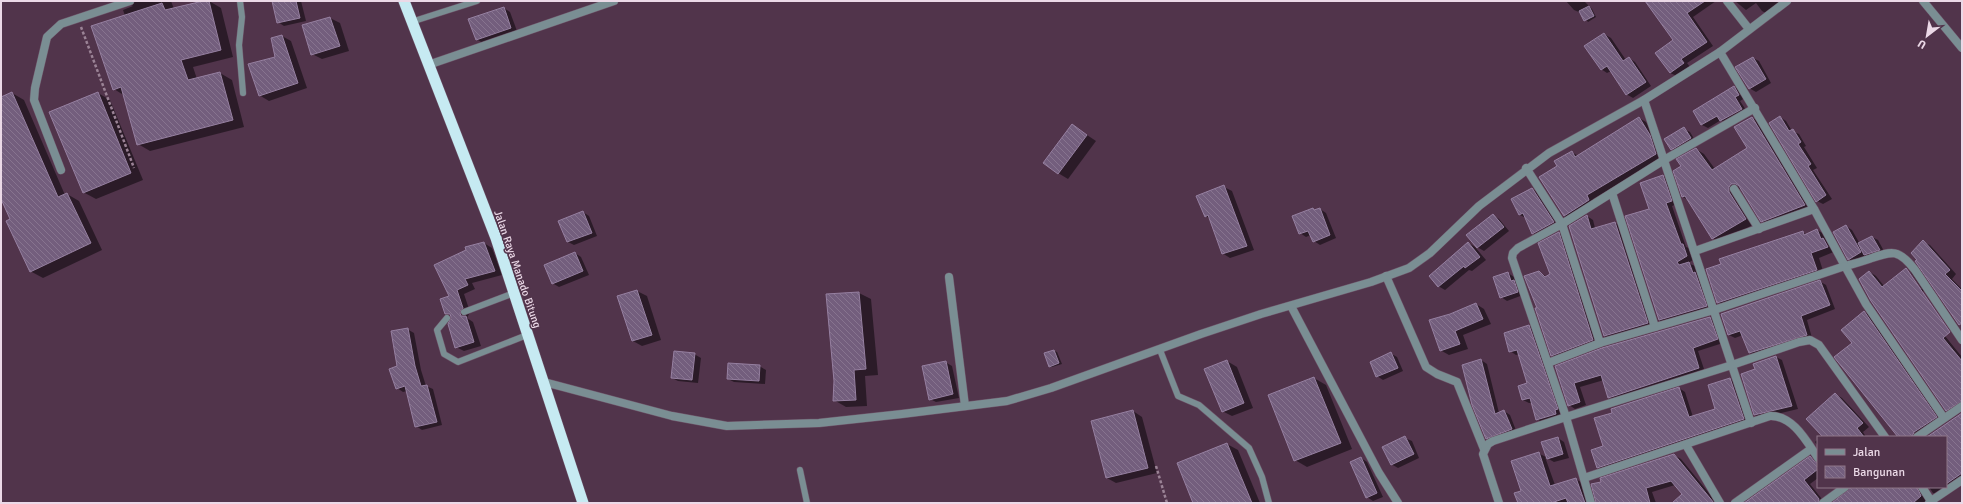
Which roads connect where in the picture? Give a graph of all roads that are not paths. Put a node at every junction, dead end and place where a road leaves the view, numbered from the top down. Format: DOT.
graph roads {
  1 [pos="130,1"];
  2 [pos="240,1"];
  3 [pos="404,1"];
  4 [pos="477,1"];
  5 [pos="614,1"];
  6 [pos="1727,1"];
  7 [pos="1787,1"];
  8 [pos="1923,1"];
  9 [pos="411,22"];
  10 [pos="1749,29"];
  11 [pos="1962,48"];
  12 [pos="1720,52"];
  13 [pos="428,65"];
  14 [pos="244,93"];
  15 [pos="1644,100"];
  16 [pos="1755,108"];
  17 [pos="1664,160"];
  18 [pos="1526,168"];
  19 [pos="61,170"];
  20 [pos="1734,189"];
  21 [pos="1612,193"];
  22 [pos="1814,209"];
  23 [pos="1562,224"];
  24 [pos="1759,229"];
  25 [pos="1695,251"];
  26 [pos="1845,266"];
  27 [pos="1386,276"];
  28 [pos="949,277"];
  29 [pos="514,293"];
  30 [pos="1291,306"];
  31 [pos="1714,310"];
  32 [pos="464,312"];
  33 [pos="446,318"];
  34 [pos="1655,326"];
  35 [pos="527,335"];
  36 [pos="1962,340"];
  37 [pos="1600,343"];
  38 [pos="1160,350"];
  39 [pos="1548,362"];
  40 [pos="1732,366"];
  41 [pos="544,382"];
  42 [pos="965,406"];
  43 [pos="1962,406"];
  44 [pos="1566,416"];
  45 [pos="1944,418"];
  46 [pos="1751,422"];
  47 [pos="1884,436"];
  48 [pos="1918,436"];
  49 [pos="1686,444"];
  50 [pos="1484,449"];
  51 [pos="1812,449"];
  52 [pos="1817,456"];
  53 [pos="800,470"];
  54 [pos="1584,478"];
  55 [pos="1962,480"];
  56 [pos="1841,488"];
  57 [pos="1923,488"];
  58 [pos="1931,502"];
  59 [pos="583,503"];
  60 [pos="806,503"];
  61 [pos="1269,503"];
  62 [pos="1398,503"];
  63 [pos="1499,503"];
  64 [pos="1591,503"];
  65 [pos="1720,503"];
  66 [pos="1735,503"];
  67 [pos="1822,503"];
  1 -- 19 [label="street"];
  2 -- 14 [label="lane"];
  3 -- 9 [label="highway, Jalan Raya Manado Bitung"];
  4 -- 9 [label="lane"];
  5 -- 13 [label="street"];
  6 -- 10 [label="street"];
  7 -- 10 [label="street"];
  8 -- 11 [label="street"];
  9 -- 13 [label="highway, Jalan Raya Manado Bitung"];
  10 -- 12 [label="street"];
  12 -- 15 [label="street"];
  12 -- 16 [label="street"];
  13 -- 29 [label="highway, Jalan Raya Manado Bitung"];
  15 -- 17 [label="street"];
  15 -- 18 [label="street"];
  16 -- 17 [label="street"];
  16 -- 22 [label="street"];
  17 -- 21 [label="street"];
  17 -- 25 [label="street"];
  18 -- 23 [label="street"];
  18 -- 27 [label="street"];
  20 -- 24 [label="street"];
  21 -- 23 [label="street"];
  21 -- 34 [label="street"];
  22 -- 24 [label="street"];
  22 -- 26 [label="street"];
  23 -- 37 [label="street"];
  23 -- 39 [label="street"];
  24 -- 25 [label="street"];
  25 -- 31 [label="street"];
  26 -- 31 [label="street"];
  26 -- 36 [label="street"];
  26 -- 45 [label="street"];
  27 -- 30 [label="street"];
  27 -- 50 [label="street"];
  28 -- 42 [label="street"];
  29 -- 32 [label="lane"];
  29 -- 35 [label="highway, Jalan Raya Manado Bitung"];
  30 -- 38 [label="street"];
  30 -- 62 [label="street"];
  31 -- 34 [label="street"];
  31 -- 40 [label="street"];
  33 -- 35 [label="lane"];
  34 -- 37 [label="street"];
  35 -- 41 [label="highway, Jalan Raya Manado Bitung"];
  37 -- 39 [label="street"];
  38 -- 42 [label="street"];
  38 -- 61 [label="lane"];
  39 -- 44 [label="street"];
  40 -- 44 [label="street"];
  40 -- 46 [label="street"];
  40 -- 47 [label="street"];
  41 -- 42 [label="street"];
  41 -- 59 [label="highway, Jalan Raya Manado Bitung"];
  43 -- 45 [label="street"];
  44 -- 50 [label="street"];
  44 -- 54 [label="street"];
  45 -- 48 [label="street"];
  46 -- 49 [label="street"];
  46 -- 51 [label="street"];
  49 -- 54 [label="street"];
  49 -- 65 [label="street"];
  50 -- 63 [label="street"];
  51 -- 52 [label="street"];
  51 -- 66 [label="street"];
  53 -- 60 [label="lane"];
  54 -- 64 [label="street"];
  55 -- 58 [label="street"];
  56 -- 67 [label="street"];
  57 -- 58 [label="street"];
}
